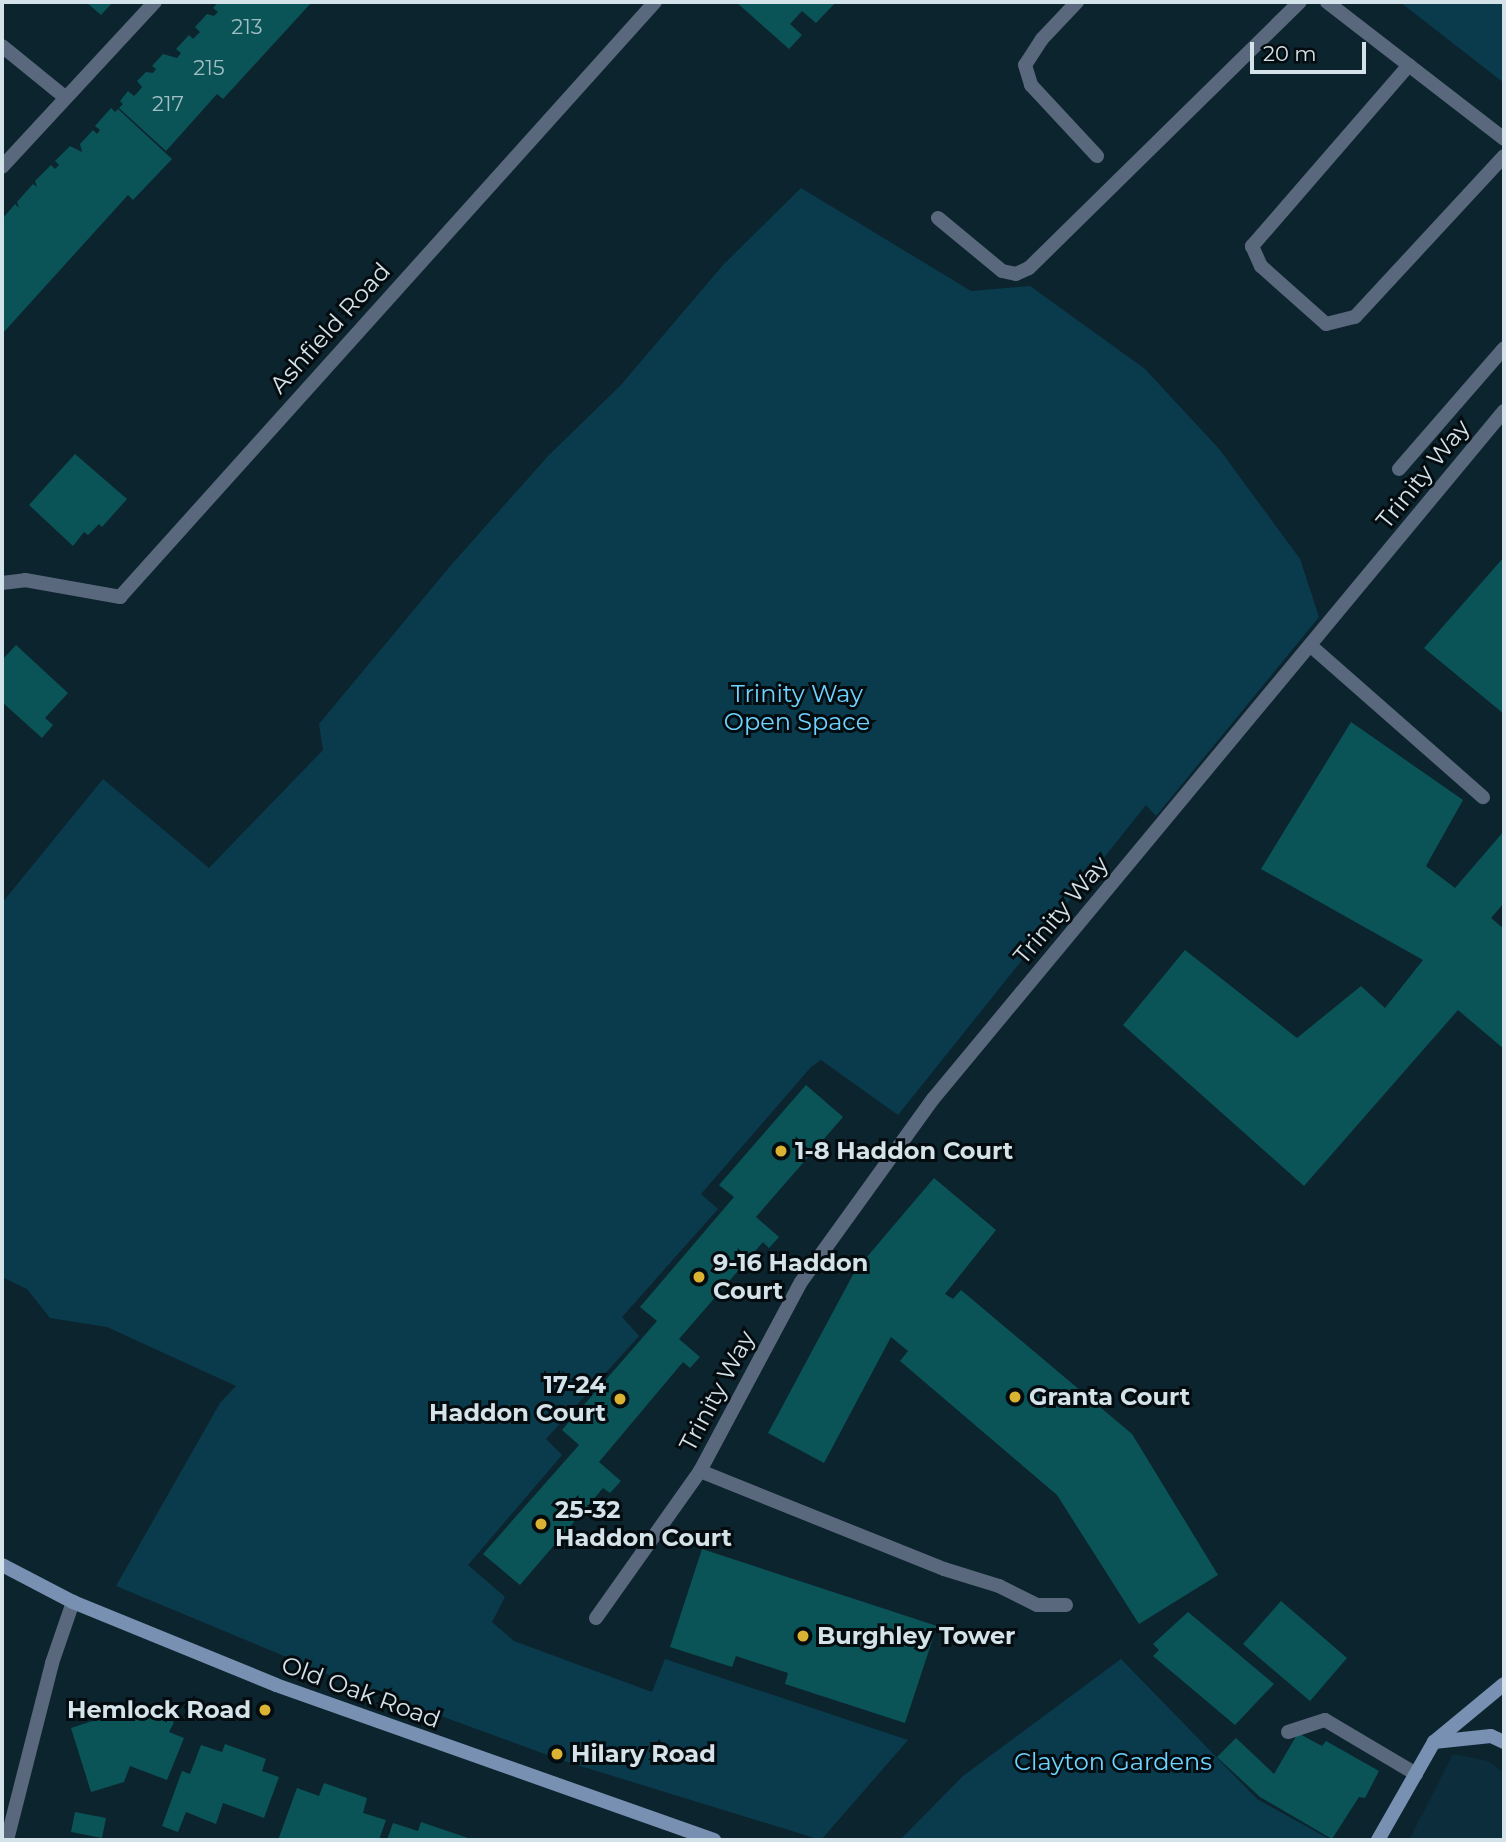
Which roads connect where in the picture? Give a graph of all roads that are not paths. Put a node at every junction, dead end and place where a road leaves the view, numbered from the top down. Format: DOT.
graph roads {
  1 [pos="155,2"];
  2 [pos="654,2"];
  3 [pos="1077,2"];
  4 [pos="1300,2"];
  5 [pos="1327,2"];
  6 [pos="2,46"];
  7 [pos="1409,65"];
  8 [pos="66,98"];
  9 [pos="1504,139"];
  10 [pos="1097,156"];
  11 [pos="1504,156"];
  12 [pos="2,167"];
  13 [pos="938,218"];
  14 [pos="1504,348"];
  15 [pos="1504,411"];
  16 [pos="1399,469"];
  17 [pos="2,583"];
  18 [pos="1311,646"];
  19 [pos="1483,797"];
  20 [pos="700,1472"];
  21 [pos="2,1564"];
  22 [pos="72,1602"];
  23 [pos="1066,1605"];
  24 [pos="596,1618"];
  25 [pos="1504,1684"];
  26 [pos="1288,1732"];
  27 [pos="1434,1742"];
  28 [pos="1504,1742"];
  29 [pos="1416,1774"];
  30 [pos="7,1840"];
  31 [pos="714,1840"];
  32 [pos="1378,1840"];
  1 -- 8 [label="street"];
  2 -- 17 [label="street, Ashfield Road"];
  3 -- 10 [label="street"];
  4 -- 13 [label="street"];
  5 -- 7 [label="street"];
  6 -- 8 [label="street"];
  7 -- 9 [label="street"];
  7 -- 11 [label="street"];
  8 -- 12 [label="street"];
  14 -- 16 [label="street"];
  15 -- 18 [label="street, Trinity Way"];
  18 -- 19 [label="street"];
  18 -- 20 [label="street, Trinity Way"];
  20 -- 23 [label="street, Trinity Way"];
  20 -- 24 [label="street, Trinity Way"];
  21 -- 22 [label="street, Old Oak Road"];
  22 -- 30 [label="street"];
  22 -- 31 [label="street, Old Oak Road"];
  25 -- 27 [label="street"];
  26 -- 29 [label="street"];
  27 -- 28 [label="street"];
  27 -- 29 [label="street"];
  29 -- 32 [label="street"];
}
